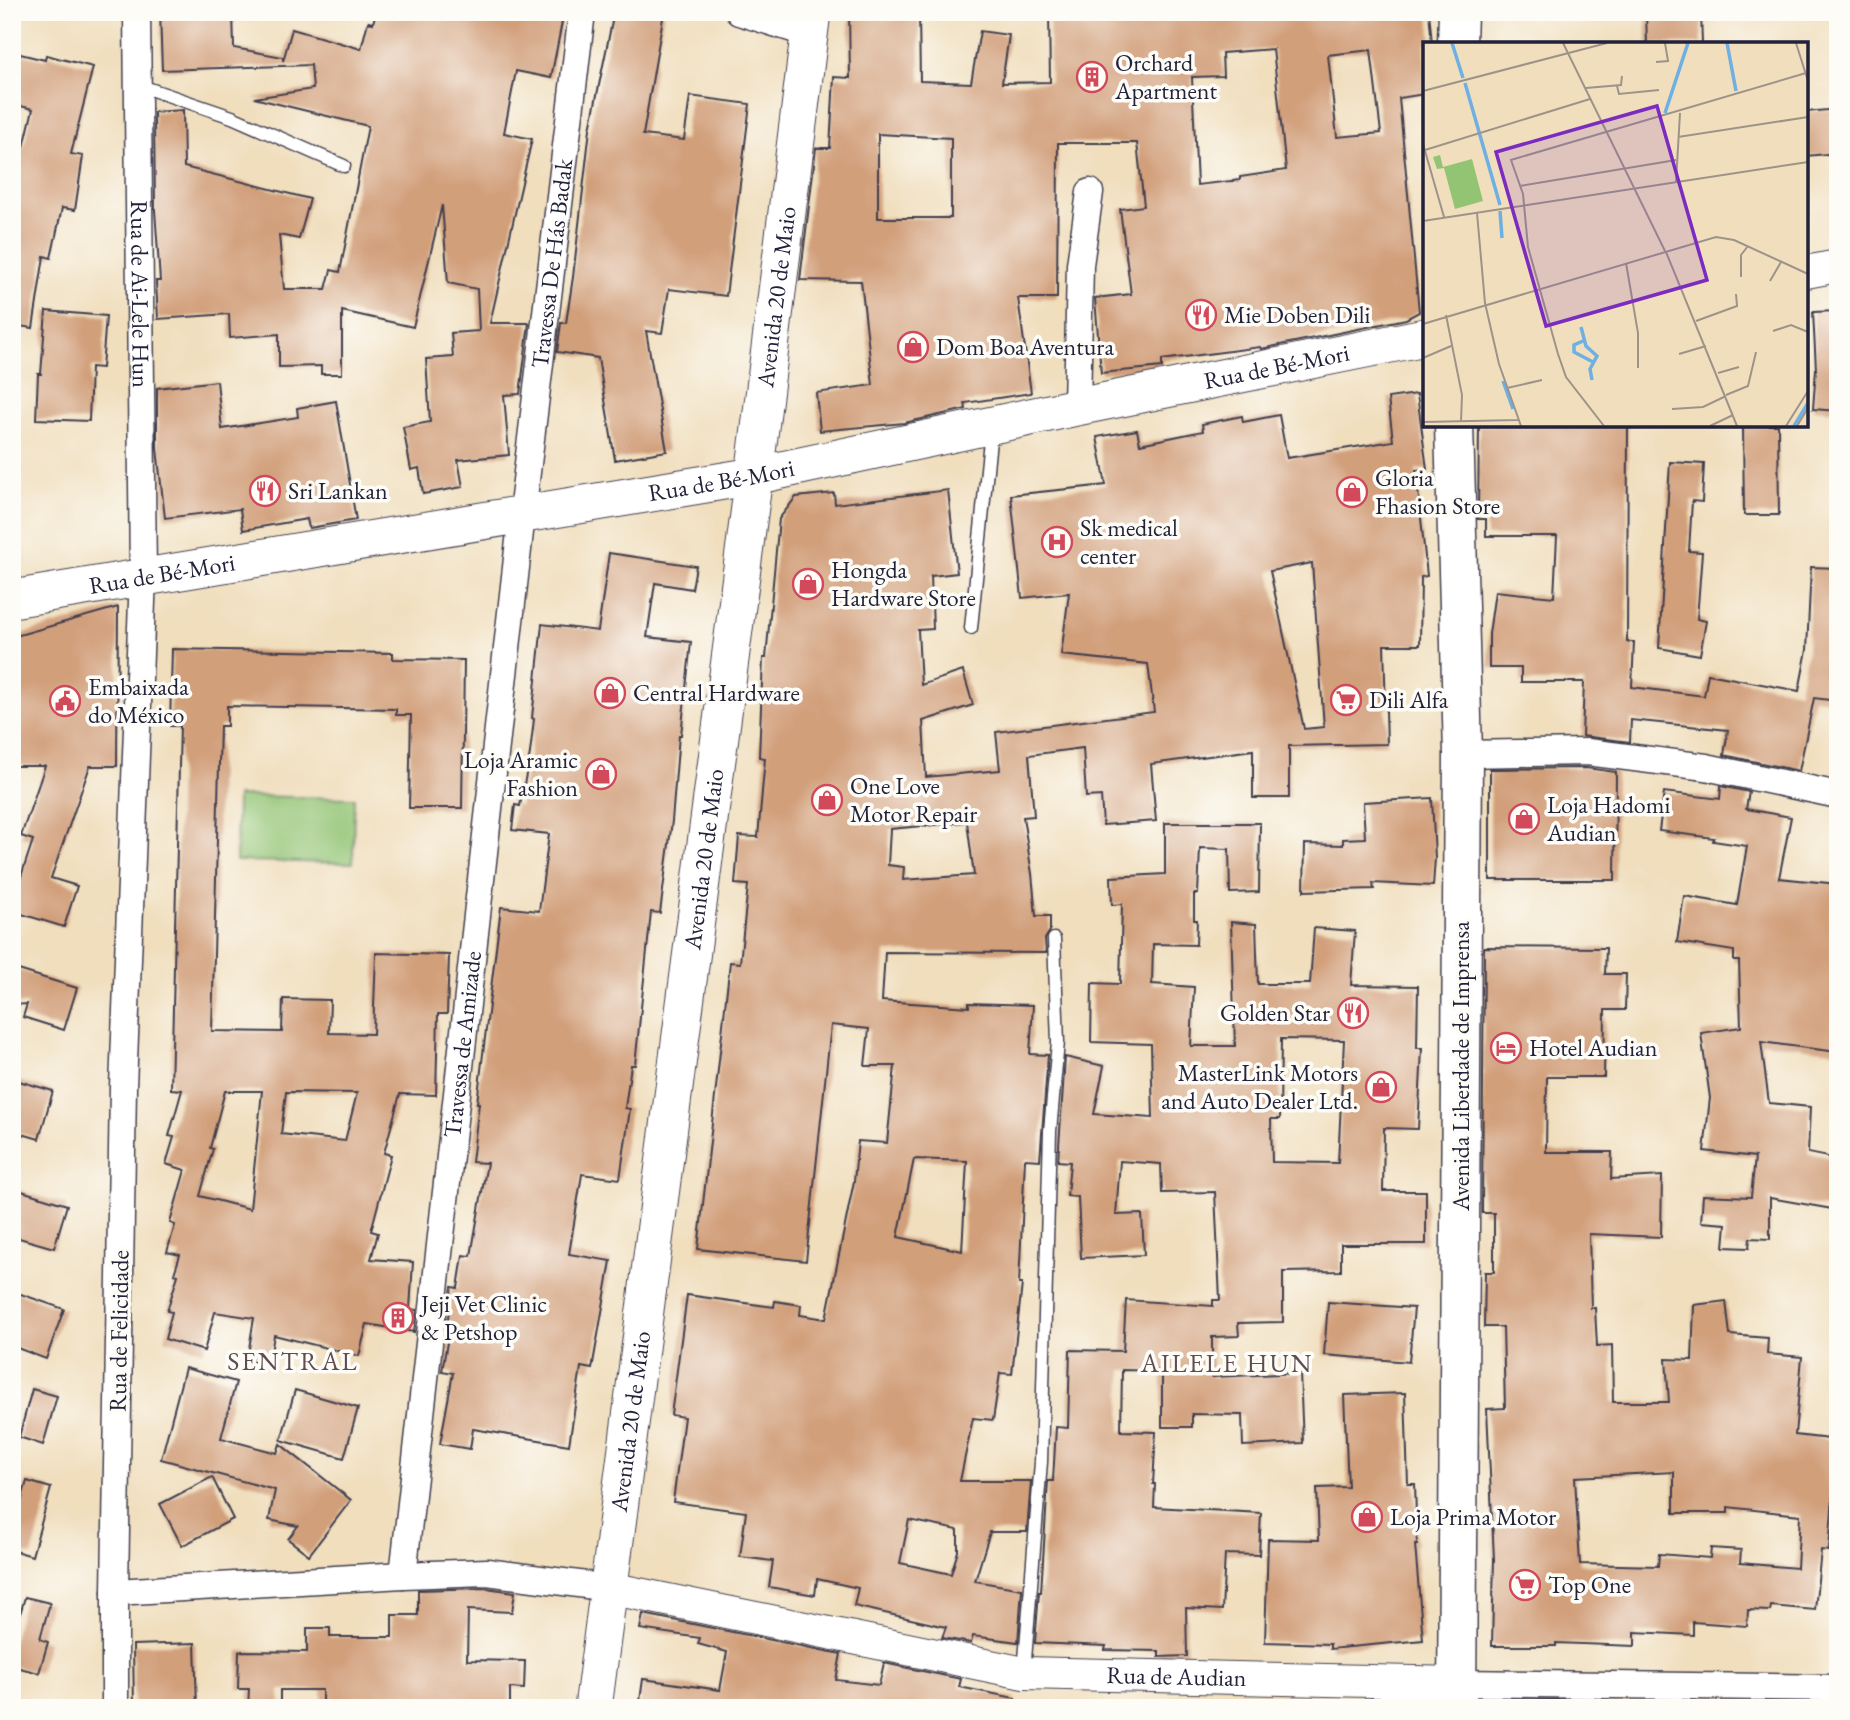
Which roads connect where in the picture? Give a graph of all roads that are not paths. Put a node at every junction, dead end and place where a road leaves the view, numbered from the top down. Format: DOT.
graph roads {
  1 [pos="137,12"];
  2 [pos="582,12"];
  3 [pos="739,12"];
  4 [pos="1458,12"];
  5 [pos="810,23"];
  6 [pos="1457,42"];
  7 [pos="138,85"];
  8 [pos="344,166"];
  9 [pos="1090,192"];
  10 [pos="1838,267"];
  11 [pos="1808,272"];
  12 [pos="1423,337"];
  13 [pos="1077,407"];
  14 [pos="992,425"];
  15 [pos="1454,427"];
  16 [pos="754,476"];
  17 [pos="522,514"];
  18 [pos="143,576"];
  19 [pos="12,599"];
  20 [pos="971,628"];
  21 [pos="1463,754"];
  22 [pos="1838,795"];
  23 [pos="1054,939"];
  24 [pos="403,1575"];
  25 [pos="608,1588"];
  26 [pos="115,1592"];
  27 [pos="1024,1673"];
  28 [pos="1838,1688"];
  29 [pos="1457,1695"];
  30 [pos="115,1708"];
  31 [pos="593,1708"];
  1 -- 7 [label="street, Rua de Ai-Lele Hun"];
  2 -- 17 [label="street, Travessa De Hás Badak"];
  3 -- 5 [label="street"];
  4 -- 6 [label="main road"];
  5 -- 16 [label="main road, Avenida 20 de Maio"];
  7 -- 8 [label="lane"];
  7 -- 18 [label="street, Rua de Ai-Lele Hun"];
  9 -- 13 [label="street"];
  10 -- 11 [label="street"];
  12 -- 13 [label="main road, Rua de Bé-Mori"];
  13 -- 14 [label="main road, Rua de Bé-Mori"];
  14 -- 16 [label="main road, Rua de Bé-Mori"];
  14 -- 20 [label="lane"];
  15 -- 21 [label="main road, Avenida Liberdade de Imprensa"];
  16 -- 17 [label="main road, Rua de Bé-Mori"];
  16 -- 25 [label="main road, Avenida 20 de Maio"];
  17 -- 18 [label="main road, Rua de Bé-Mori"];
  17 -- 24 [label="street, Travessa de Amizade"];
  18 -- 19 [label="main road, Rua de Bé-Mori"];
  18 -- 26 [label="street, Rua de Felicidade"];
  21 -- 22 [label="street"];
  21 -- 29 [label="main road, Avenida Liberdade de Imprensa"];
  23 -- 27 [label="lane"];
  24 -- 25 [label="street"];
  24 -- 26 [label="street"];
  25 -- 27 [label="street, Rua de Audian"];
  25 -- 31 [label="main road, Avenida 20 de Maio"];
  26 -- 30 [label="street, Rua de Felicidade"];
  27 -- 29 [label="street, Rua de Audian"];
  28 -- 29 [label="street, Rua de Audian"];
}
